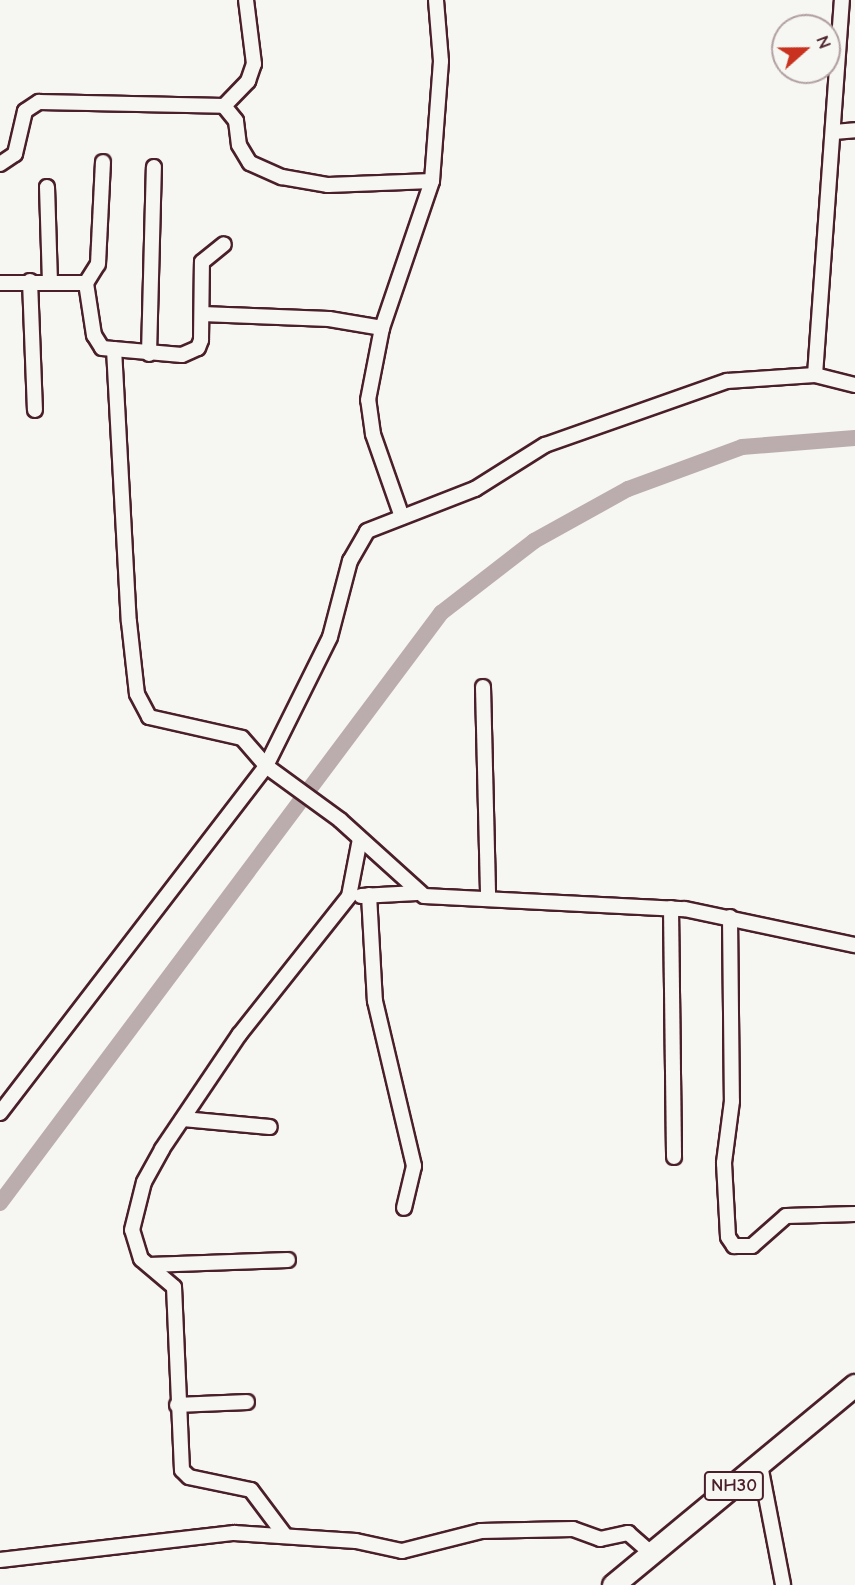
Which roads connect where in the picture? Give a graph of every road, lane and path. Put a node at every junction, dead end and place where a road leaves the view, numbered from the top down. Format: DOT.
graph roads {
  1 [pos="246,0"];
  2 [pos="436,0"];
  3 [pos="842,0"];
  4 [pos="224,106"];
  5 [pos="855,131"];
  6 [pos="834,132"];
  7 [pos="103,162"];
  8 [pos="0,164"];
  9 [pos="154,167"];
  10 [pos="432,181"];
  11 [pos="47,187"];
  12 [pos="224,244"];
  13 [pos="30,281"];
  14 [pos="50,281"];
  15 [pos="0,283"];
  16 [pos="86,283"];
  17 [pos="202,314"];
  18 [pos="382,328"];
  19 [pos="114,349"];
  20 [pos="149,354"];
  21 [pos="815,375"];
  22 [pos="855,385"];
  23 [pos="35,410"];
  24 [pos="402,517"];
  25 [pos="484,687"];
  26 [pos="271,770"];
  27 [pos="360,839"];
  28 [pos="417,893"];
  29 [pos="369,895"];
  30 [pos="349,896"];
  31 [pos="488,899"];
  32 [pos="671,908"];
  33 [pos="730,917"];
  34 [pos="855,945"];
  35 [pos="0,1113"];
  36 [pos="183,1119"];
  37 [pos="270,1127"];
  38 [pos="674,1157"];
  39 [pos="404,1208"];
  40 [pos="855,1214"];
  41 [pos="288,1259"];
  42 [pos="147,1265"];
  43 [pos="855,1385"];
  44 [pos="247,1402"];
  45 [pos="177,1405"];
  46 [pos="760,1465"];
  47 [pos="284,1534"];
  48 [pos="651,1553"];
  49 [pos="0,1560"];
  50 [pos="613,1585"];
  51 [pos="783,1585"];
  1 -- 4 [label="street"];
  2 -- 10 [label="street"];
  3 -- 6 [label="street"];
  4 -- 8 [label="street"];
  4 -- 10 [label="street"];
  5 -- 6 [label="street"];
  6 -- 21 [label="street"];
  7 -- 16 [label="street"];
  9 -- 20 [label="street"];
  10 -- 18 [label="street"];
  11 -- 14 [label="street"];
  12 -- 17 [label="street"];
  13 -- 14 [label="street"];
  13 -- 15 [label="street"];
  13 -- 23 [label="street"];
  14 -- 16 [label="street"];
  16 -- 19 [label="street"];
  17 -- 18 [label="street"];
  17 -- 20 [label="street"];
  18 -- 24 [label="street"];
  19 -- 20 [label="street"];
  19 -- 26 [label="street"];
  21 -- 22 [label="street"];
  21 -- 24 [label="street"];
  24 -- 26 [label="street"];
  25 -- 31 [label="street"];
  26 -- 27 [label="street"];
  26 -- 35 [label="street"];
  27 -- 28 [label="street"];
  27 -- 30 [label="street"];
  28 -- 29 [label="street"];
  28 -- 31 [label="street"];
  29 -- 30 [label="street"];
  29 -- 39 [label="street"];
  30 -- 36 [label="street"];
  31 -- 32 [label="street"];
  32 -- 33 [label="street"];
  32 -- 38 [label="street"];
  33 -- 34 [label="street"];
  33 -- 40 [label="street"];
  36 -- 37 [label="street"];
  36 -- 42 [label="street"];
  41 -- 42 [label="street"];
  42 -- 45 [label="street"];
  43 -- 46 [label="highway, NH30"];
  44 -- 45 [label="street"];
  45 -- 47 [label="street"];
  46 -- 48 [label="highway, NH30"];
  46 -- 51 [label="street"];
  47 -- 48 [label="street"];
  47 -- 49 [label="street"];
  48 -- 50 [label="highway, NH30"];
}
